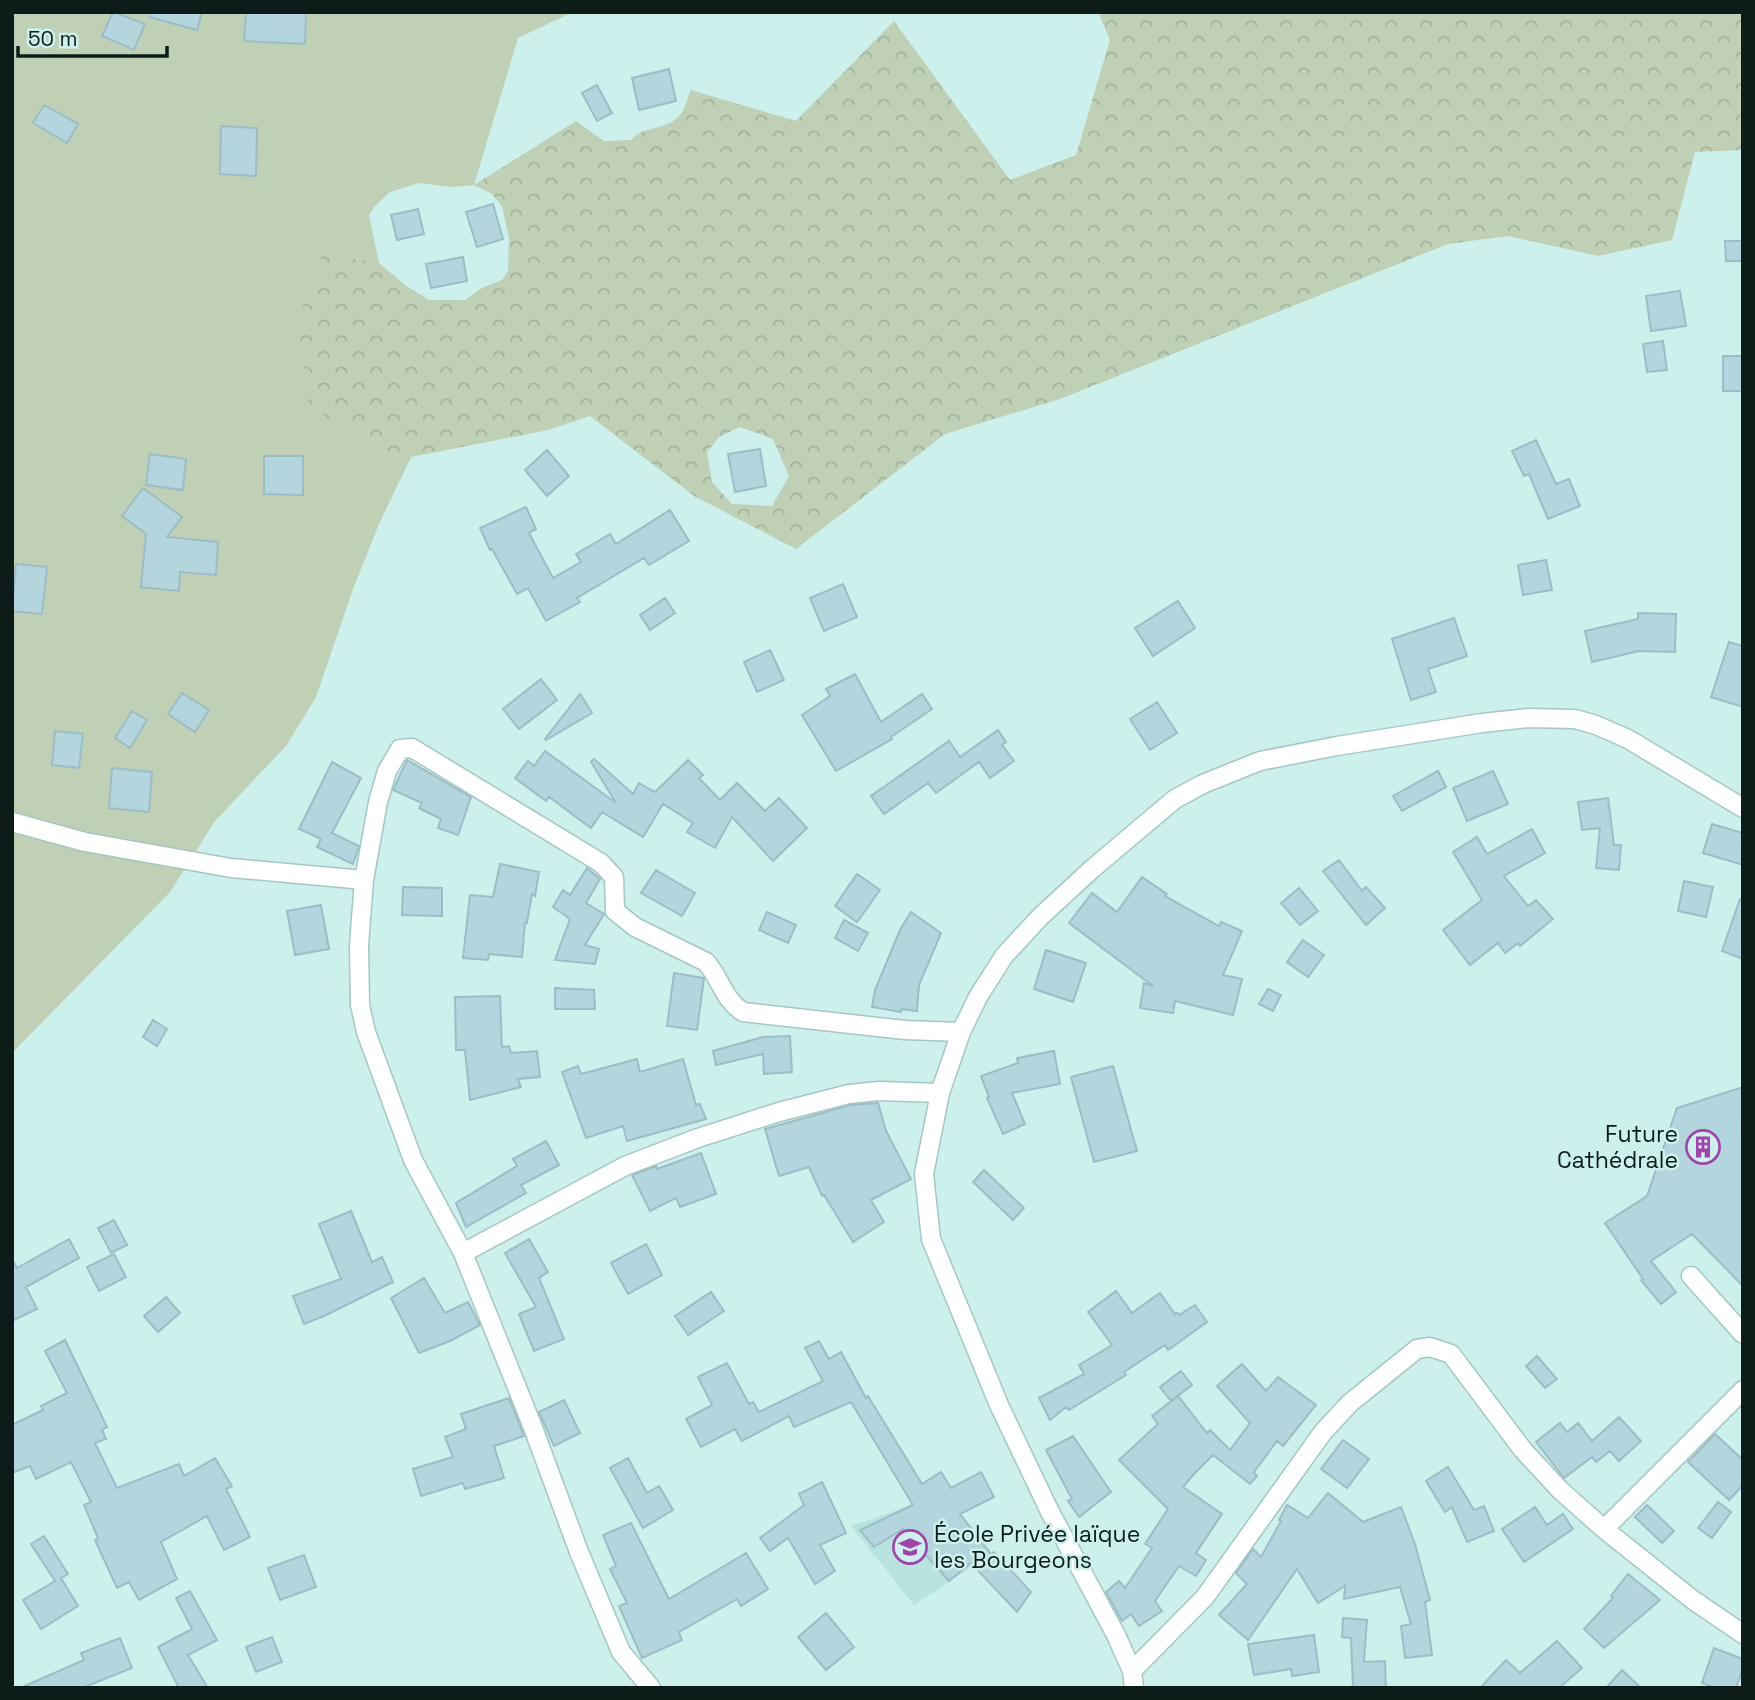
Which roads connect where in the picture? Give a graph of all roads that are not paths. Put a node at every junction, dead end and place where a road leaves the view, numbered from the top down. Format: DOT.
graph roads {
  1 [pos="1743,808"];
  2 [pos="12,822"];
  3 [pos="364,880"];
  4 [pos="961,1032"];
  5 [pos="940,1093"];
  6 [pos="463,1253"];
  7 [pos="1691,1276"];
  8 [pos="1743,1334"];
  9 [pos="1743,1390"];
  10 [pos="1604,1529"];
  11 [pos="1743,1634"];
  12 [pos="1133,1679"];
  13 [pos="651,1688"];
  1 -- 4 [label="street"];
  2 -- 3 [label="street"];
  3 -- 4 [label="street"];
  3 -- 6 [label="street"];
  4 -- 5 [label="street"];
  5 -- 6 [label="street"];
  5 -- 12 [label="street"];
  6 -- 13 [label="street"];
  7 -- 8 [label="street"];
  9 -- 10 [label="street"];
  10 -- 11 [label="street"];
  10 -- 12 [label="street"];
}
